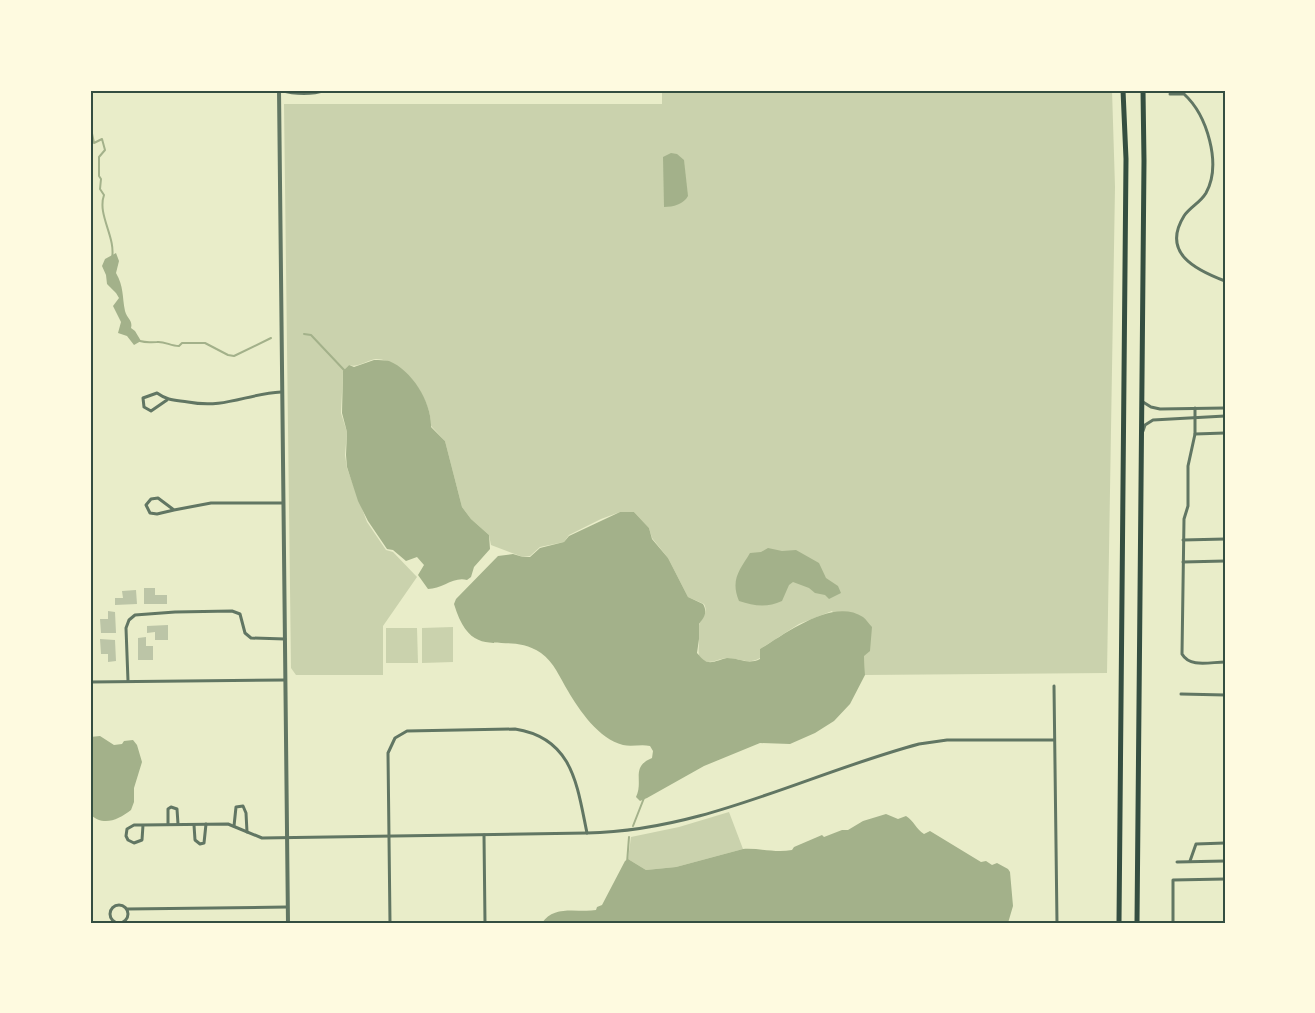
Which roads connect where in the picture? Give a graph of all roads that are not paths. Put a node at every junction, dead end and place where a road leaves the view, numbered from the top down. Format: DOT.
graph roads {
  1 [pos="279,90"];
  2 [pos="326,90"];
  3 [pos="1123,90"];
  4 [pos="1143,90"];
  5 [pos="1170,94"];
  6 [pos="1225,280"];
  7 [pos="1225,338"];
  8 [pos="1225,366"];
  9 [pos="281,392"];
  10 [pos="167,400"];
  11 [pos="1141,401"];
  12 [pos="1195,408"];
  13 [pos="1225,408"];
  14 [pos="1225,416"];
  15 [pos="1195,419"];
  16 [pos="1225,433"];
  17 [pos="1196,434"];
  18 [pos="1141,436"];
  19 [pos="283,503"];
  20 [pos="174,510"];
  21 [pos="1225,539"];
  22 [pos="1184,540"];
  23 [pos="1225,561"];
  24 [pos="1183,562"];
  25 [pos="285,639"];
  26 [pos="1225,662"];
  27 [pos="285,680"];
  28 [pos="128,681"];
  29 [pos="90,682"];
  30 [pos="1054,686"];
  31 [pos="1181,694"];
  32 [pos="1225,710"];
  33 [pos="1054,740"];
  34 [pos="168,824"];
  35 [pos="178,824"];
  36 [pos="194,824"];
  37 [pos="206,824"];
  38 [pos="143,825"];
  39 [pos="234,826"];
  40 [pos="246,832"];
  41 [pos="587,833"];
  42 [pos="484,835"];
  43 [pos="388,836"];
  44 [pos="286,837"];
  45 [pos="1225,843"];
  46 [pos="1190,861"];
  47 [pos="1225,861"];
  48 [pos="1177,862"];
  49 [pos="1225,879"];
  50 [pos="287,907"];
  51 [pos="127,909"];
  52 [pos="288,923"];
  53 [pos="390,923"];
  54 [pos="485,923"];
  55 [pos="1057,923"];
  56 [pos="1119,923"];
  57 [pos="1137,923"];
  58 [pos="1173,923"];
  1 -- 2 [label="street"];
  1 -- 9 [label="street"];
  3 -- 56 [label="highway"];
  4 -- 11 [label="highway"];
  5 -- 6 [label="street"];
  7 -- 8 [label="street"];
  9 -- 10 [label="street"];
  9 -- 19 [label="street"];
  10 -- 10 [label="street"];
  11 -- 12 [label="street"];
  11 -- 18 [label="highway"];
  12 -- 13 [label="street"];
  12 -- 15 [label="street"];
  14 -- 15 [label="street"];
  15 -- 17 [label="street"];
  15 -- 18 [label="street"];
  16 -- 17 [label="street"];
  17 -- 22 [label="street"];
  18 -- 57 [label="highway"];
  19 -- 20 [label="street"];
  19 -- 25 [label="street"];
  20 -- 20 [label="street"];
  21 -- 22 [label="street"];
  22 -- 24 [label="street"];
  23 -- 24 [label="street"];
  24 -- 26 [label="street"];
  25 -- 27 [label="street"];
  25 -- 28 [label="street"];
  27 -- 28 [label="street"];
  27 -- 44 [label="street"];
  28 -- 29 [label="street"];
  30 -- 33 [label="street"];
  31 -- 32 [label="street"];
  33 -- 41 [label="street"];
  33 -- 55 [label="street"];
  34 -- 35 [label="street"];
  34 -- 35 [label="street"];
  34 -- 38 [label="street"];
  35 -- 36 [label="street"];
  36 -- 37 [label="street"];
  36 -- 37 [label="street"];
  37 -- 39 [label="street"];
  38 -- 38 [label="street"];
  39 -- 40 [label="street"];
  39 -- 40 [label="street"];
  40 -- 44 [label="street"];
  41 -- 42 [label="street"];
  41 -- 43 [label="street"];
  42 -- 43 [label="street"];
  42 -- 54 [label="street"];
  43 -- 44 [label="street"];
  43 -- 53 [label="street"];
  44 -- 50 [label="street"];
  45 -- 46 [label="street"];
  46 -- 47 [label="street"];
  46 -- 48 [label="street"];
  49 -- 58 [label="street"];
  50 -- 51 [label="street"];
  50 -- 52 [label="street"];
  51 -- 51 [label="street"];
}
